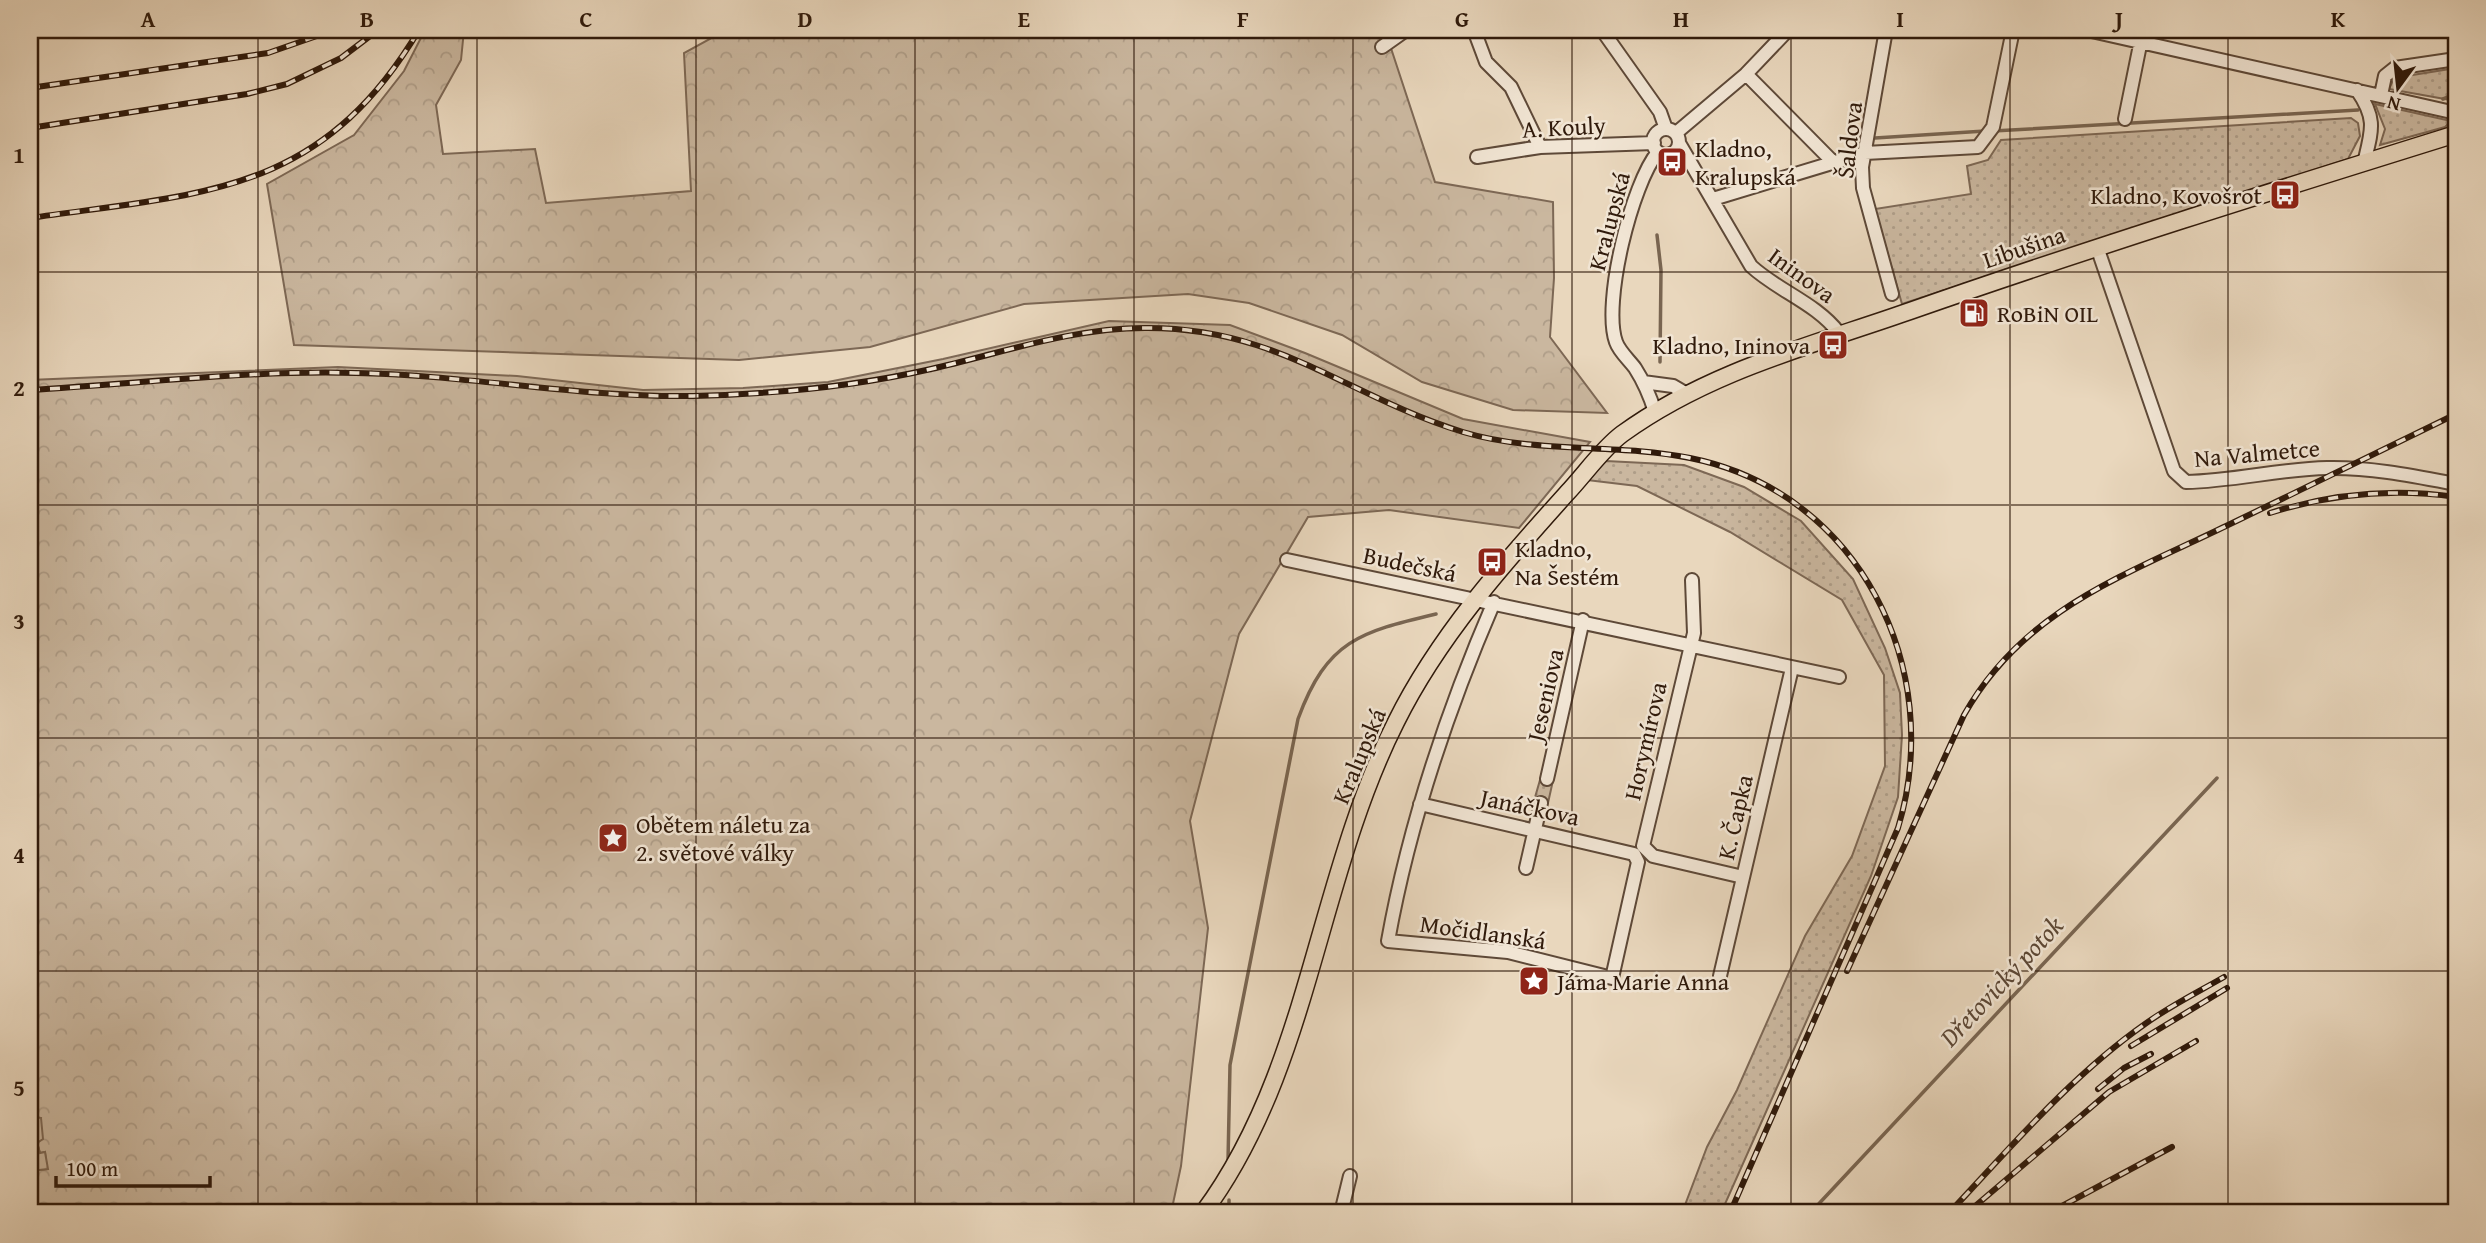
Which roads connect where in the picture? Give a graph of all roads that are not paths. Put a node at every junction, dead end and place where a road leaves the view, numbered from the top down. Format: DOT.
graph roads {
  1 [pos="1406,30"];
  2 [pos="1474,30"];
  3 [pos="1602,30"];
  4 [pos="1788,30"];
  5 [pos="1886,30"];
  6 [pos="2013,30"];
  7 [pos="2087,30"];
  8 [pos="2141,40"];
  9 [pos="1382,47"];
  10 [pos="2456,59"];
  11 [pos="1746,74"];
  12 [pos="2357,90"];
  13 [pos="2381,95"];
  14 [pos="2456,113"];
  15 [pos="2124,119"];
  16 [pos="2456,134"];
  17 [pos="1674,135"];
  18 [pos="1540,147"];
  19 [pos="1656,147"];
  20 [pos="1865,153"];
  21 [pos="1477,157"];
  22 [pos="1834,163"];
  23 [pos="2364,163"];
  24 [pos="1713,199"];
  25 [pos="2097,247"];
  26 [pos="1892,294"];
  27 [pos="1839,333"];
  28 [pos="1643,382"];
  29 [pos="1685,393"];
  30 [pos="1655,412"];
  31 [pos="2456,484"];
  32 [pos="1287,559"];
  33 [pos="1692,580"];
  34 [pos="1486,600"];
  35 [pos="1583,620"];
  36 [pos="1689,643"];
  37 [pos="1792,668"];
  38 [pos="1839,677"];
  39 [pos="1547,779"];
  40 [pos="1541,803"];
  41 [pos="1420,804"];
  42 [pos="1535,830"];
  43 [pos="1526,868"];
  44 [pos="1743,877"];
  45 [pos="1388,941"];
  46 [pos="1720,976"];
  47 [pos="1612,978"];
  48 [pos="1350,1176"];
  49 [pos="1203,1213"];
  50 [pos="1341,1213"];
  1 -- 9 [label="street"];
  2 -- 18 [label="street"];
  3 -- 17 [label="street, Ininova"];
  4 -- 11 [label="street"];
  5 -- 20 [label="street, Šaldova"];
  6 -- 20 [label="street"];
  7 -- 8 [label="street"];
  8 -- 12 [label="street"];
  8 -- 15 [label="street"];
  10 -- 13 [label="street"];
  11 -- 17 [label="street"];
  11 -- 22 [label="street"];
  12 -- 13 [label="street"];
  12 -- 23 [label="street"];
  13 -- 14 [label="street"];
  16 -- 23 [label="main road, Libušina"];
  17 -- 19 [label="street"];
  17 -- 19 [label="street"];
  17 -- 24 [label="street, Ininova"];
  18 -- 19 [label="street, A. Kouly"];
  18 -- 21 [label="street, A. Kouly"];
  19 -- 28 [label="street, Kralupská"];
  20 -- 22 [label="street"];
  20 -- 26 [label="street, Šaldova"];
  22 -- 24 [label="street"];
  23 -- 25 [label="main road, Libušina"];
  24 -- 27 [label="street, Ininova"];
  25 -- 27 [label="main road, Libušina"];
  25 -- 31 [label="street, Na Valmetce"];
  27 -- 29 [label="main road, Libušina"];
  28 -- 29 [label="street"];
  28 -- 30 [label="street, Kralupská"];
  29 -- 30 [label="main road, Libušina"];
  30 -- 34 [label="main road, Kralupská"];
  32 -- 34 [label="street, Budečská"];
  33 -- 36 [label="street"];
  34 -- 35 [label="street, Budečská"];
  34 -- 41 [label="street, Kralupská"];
  34 -- 49 [label="main road, Kralupská"];
  35 -- 36 [label="street, Budečská"];
  35 -- 39 [label="street, Jeseniova"];
  36 -- 37 [label="street, Budečská"];
  36 -- 44 [label="street, Horymírova"];
  37 -- 38 [label="street, Budečská"];
  37 -- 44 [label="street, K. Čapka"];
  40 -- 42 [label="street"];
  41 -- 42 [label="street, Janáčkova"];
  41 -- 45 [label="street, Kralupská"];
  42 -- 43 [label="street"];
  42 -- 47 [label="street, Janáčkova"];
  44 -- 46 [label="street, K. Čapka"];
  45 -- 47 [label="street, Močidlanská"];
  48 -- 50 [label="street"];
}
